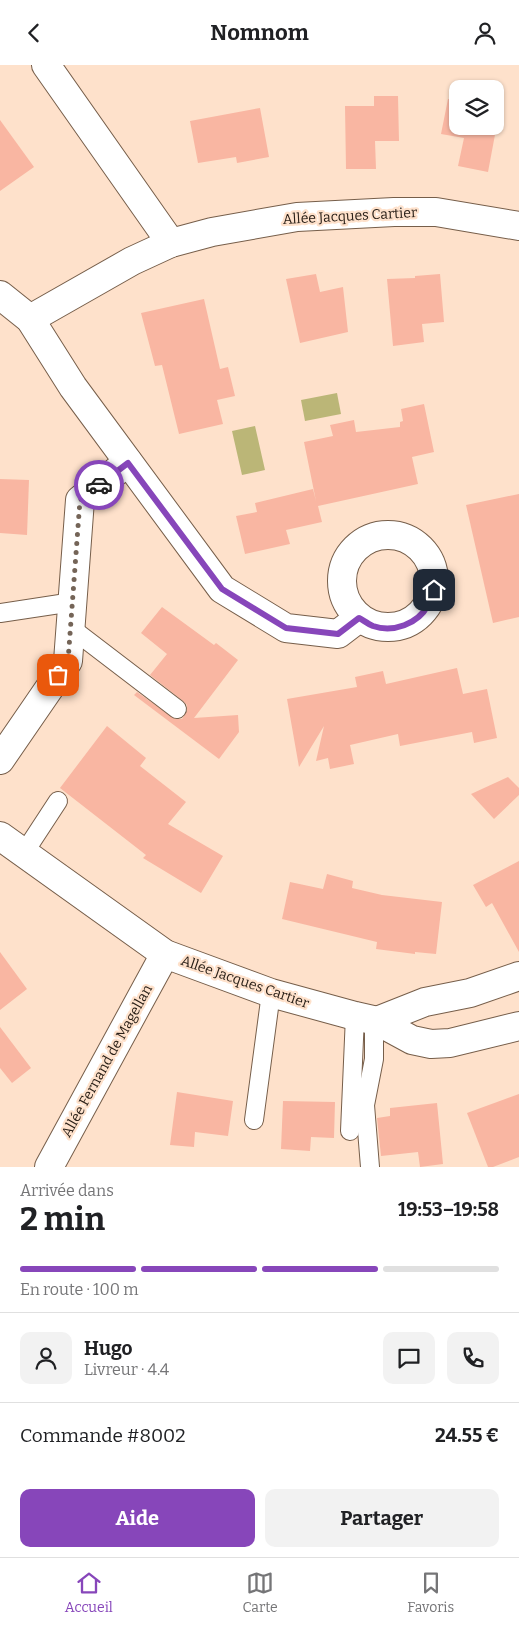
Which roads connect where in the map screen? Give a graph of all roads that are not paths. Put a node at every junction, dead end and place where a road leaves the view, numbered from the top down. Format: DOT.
graph roads {
  1 [pos="46,65"];
  2 [pos="519,225"];
  3 [pos="171,243"];
  4 [pos="0,295"];
  5 [pos="30,319"];
  6 [pos="128,463"];
  7 [pos="0,613"];
  8 [pos="72,615"];
  9 [pos="359,618"];
  10 [pos="177,709"];
  11 [pos="0,759"];
  12 [pos="58,801"];
  13 [pos="0,837"];
  14 [pos="24,853"];
  15 [pos="164,954"];
  16 [pos="519,976"];
  17 [pos="271,993"];
  18 [pos="369,1019"];
  19 [pos="519,1026"];
  20 [pos="254,1119"];
  21 [pos="350,1131"];
  22 [pos="49,1167"];
  23 [pos="370,1167"];
  1 -- 3 [label="street"];
  2 -- 3 [label="street, Allée Jacques Cartier"];
  3 -- 5 [label="street, Allée Jacques Cartier"];
  4 -- 5 [label="street"];
  5 -- 6 [label="street"];
  6 -- 8 [label="street"];
  6 -- 9 [label="street"];
  7 -- 8 [label="lane"];
  8 -- 10 [label="lane"];
  8 -- 11 [label="street"];
  12 -- 14 [label="lane"];
  13 -- 14 [label="street, Allée Jacques Cartier"];
  14 -- 15 [label="street, Allée Jacques Cartier"];
  15 -- 17 [label="street, Allée Jacques Cartier"];
  15 -- 22 [label="street, Allée Fernand de Magellan"];
  16 -- 18 [label="street"];
  17 -- 18 [label="street, Allée Jacques Cartier"];
  17 -- 20 [label="lane"];
  18 -- 19 [label="street, Allée Jacques Cartier"];
  18 -- 21 [label="lane"];
  18 -- 23 [label="lane"];
}
